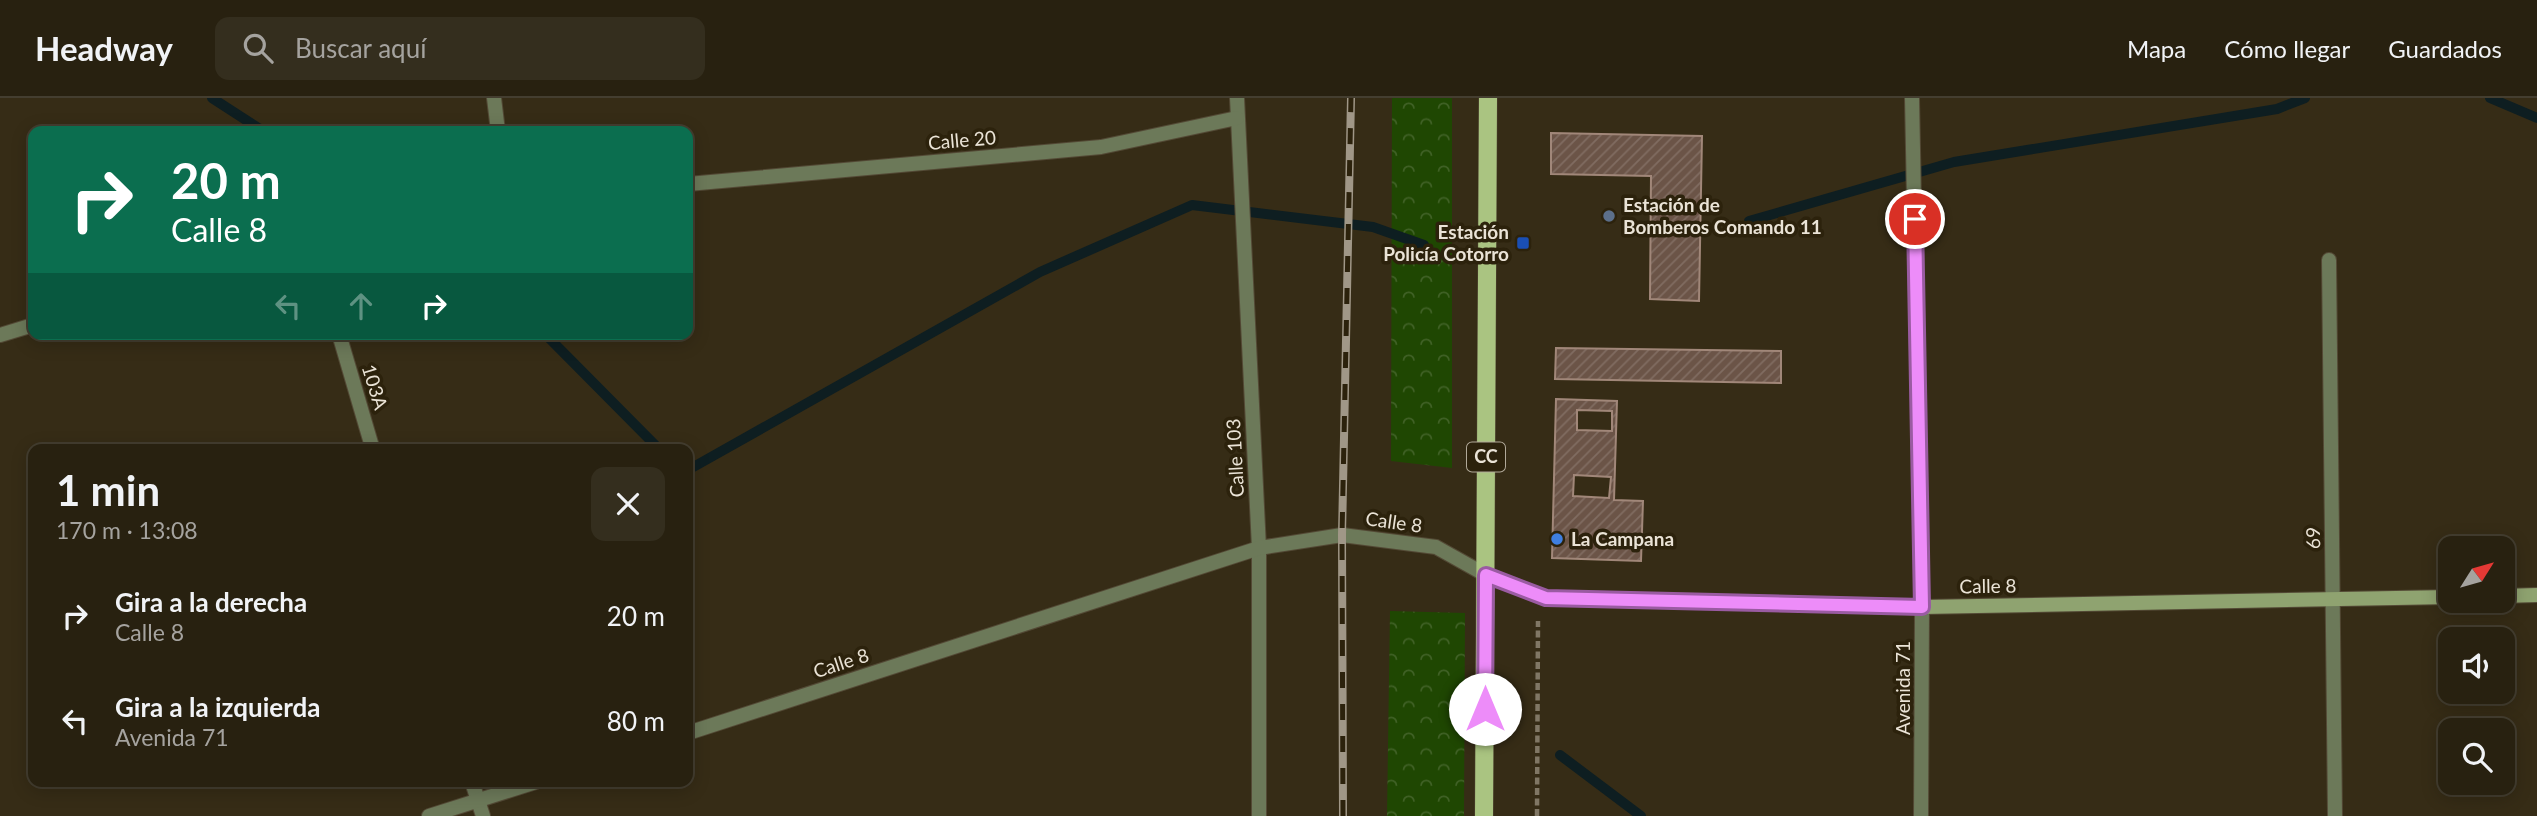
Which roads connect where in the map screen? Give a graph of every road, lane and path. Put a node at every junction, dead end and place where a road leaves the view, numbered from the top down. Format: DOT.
graph roads {
  1 [pos="494,98"];
  2 [pos="1237,98"];
  3 [pos="1488,98"];
  4 [pos="1912,98"];
  5 [pos="1237,118"];
  6 [pos="497,126"];
  7 [pos="693,184"];
  8 [pos="2329,260"];
  9 [pos="28,327"];
  10 [pos="0,335"];
  11 [pos="341,340"];
  12 [pos="371,444"];
  13 [pos="1259,548"];
  14 [pos="1486,575"];
  15 [pos="1538,594"];
  16 [pos="2537,595"];
  17 [pos="2515,596"];
  18 [pos="2438,597"];
  19 [pos="2333,599"];
  20 [pos="1922,607"];
  21 [pos="693,731"];
  22 [pos="474,787"];
  23 [pos="521,787"];
  24 [pos="478,801"];
  25 [pos="429,816"];
  26 [pos="483,816"];
  27 [pos="1259,816"];
  28 [pos="1484,816"];
  29 [pos="1537,816"];
  30 [pos="1922,816"];
  31 [pos="2335,816"];
  1 -- 6 [label="street"];
  2 -- 5 [label="street, Calle 103"];
  3 -- 14 [label="main road, CC"];
  4 -- 20 [label="street, Avenida 71"];
  5 -- 7 [label="street, Calle 20"];
  5 -- 13 [label="street, Calle 103"];
  8 -- 19 [label="street, 69"];
  9 -- 10 [label="street"];
  11 -- 12 [label="street, 103A"];
  13 -- 14 [label="street, Calle 8"];
  13 -- 21 [label="street, Calle 8"];
  13 -- 27 [label="street, Calle 103"];
  14 -- 15 [label="street, Calle 8"];
  14 -- 28 [label="main road, CC"];
  15 -- 20 [label="street, Calle 8"];
  15 -- 29 [label="path"];
  16 -- 17 [label="street"];
  18 -- 19 [label="street, Calle 8"];
  19 -- 20 [label="street, Calle 8"];
  19 -- 31 [label="street, 69"];
  20 -- 30 [label="street, Avenida 71"];
  22 -- 24 [label="street"];
  23 -- 24 [label="street"];
  24 -- 25 [label="street"];
  24 -- 26 [label="street"];
}
